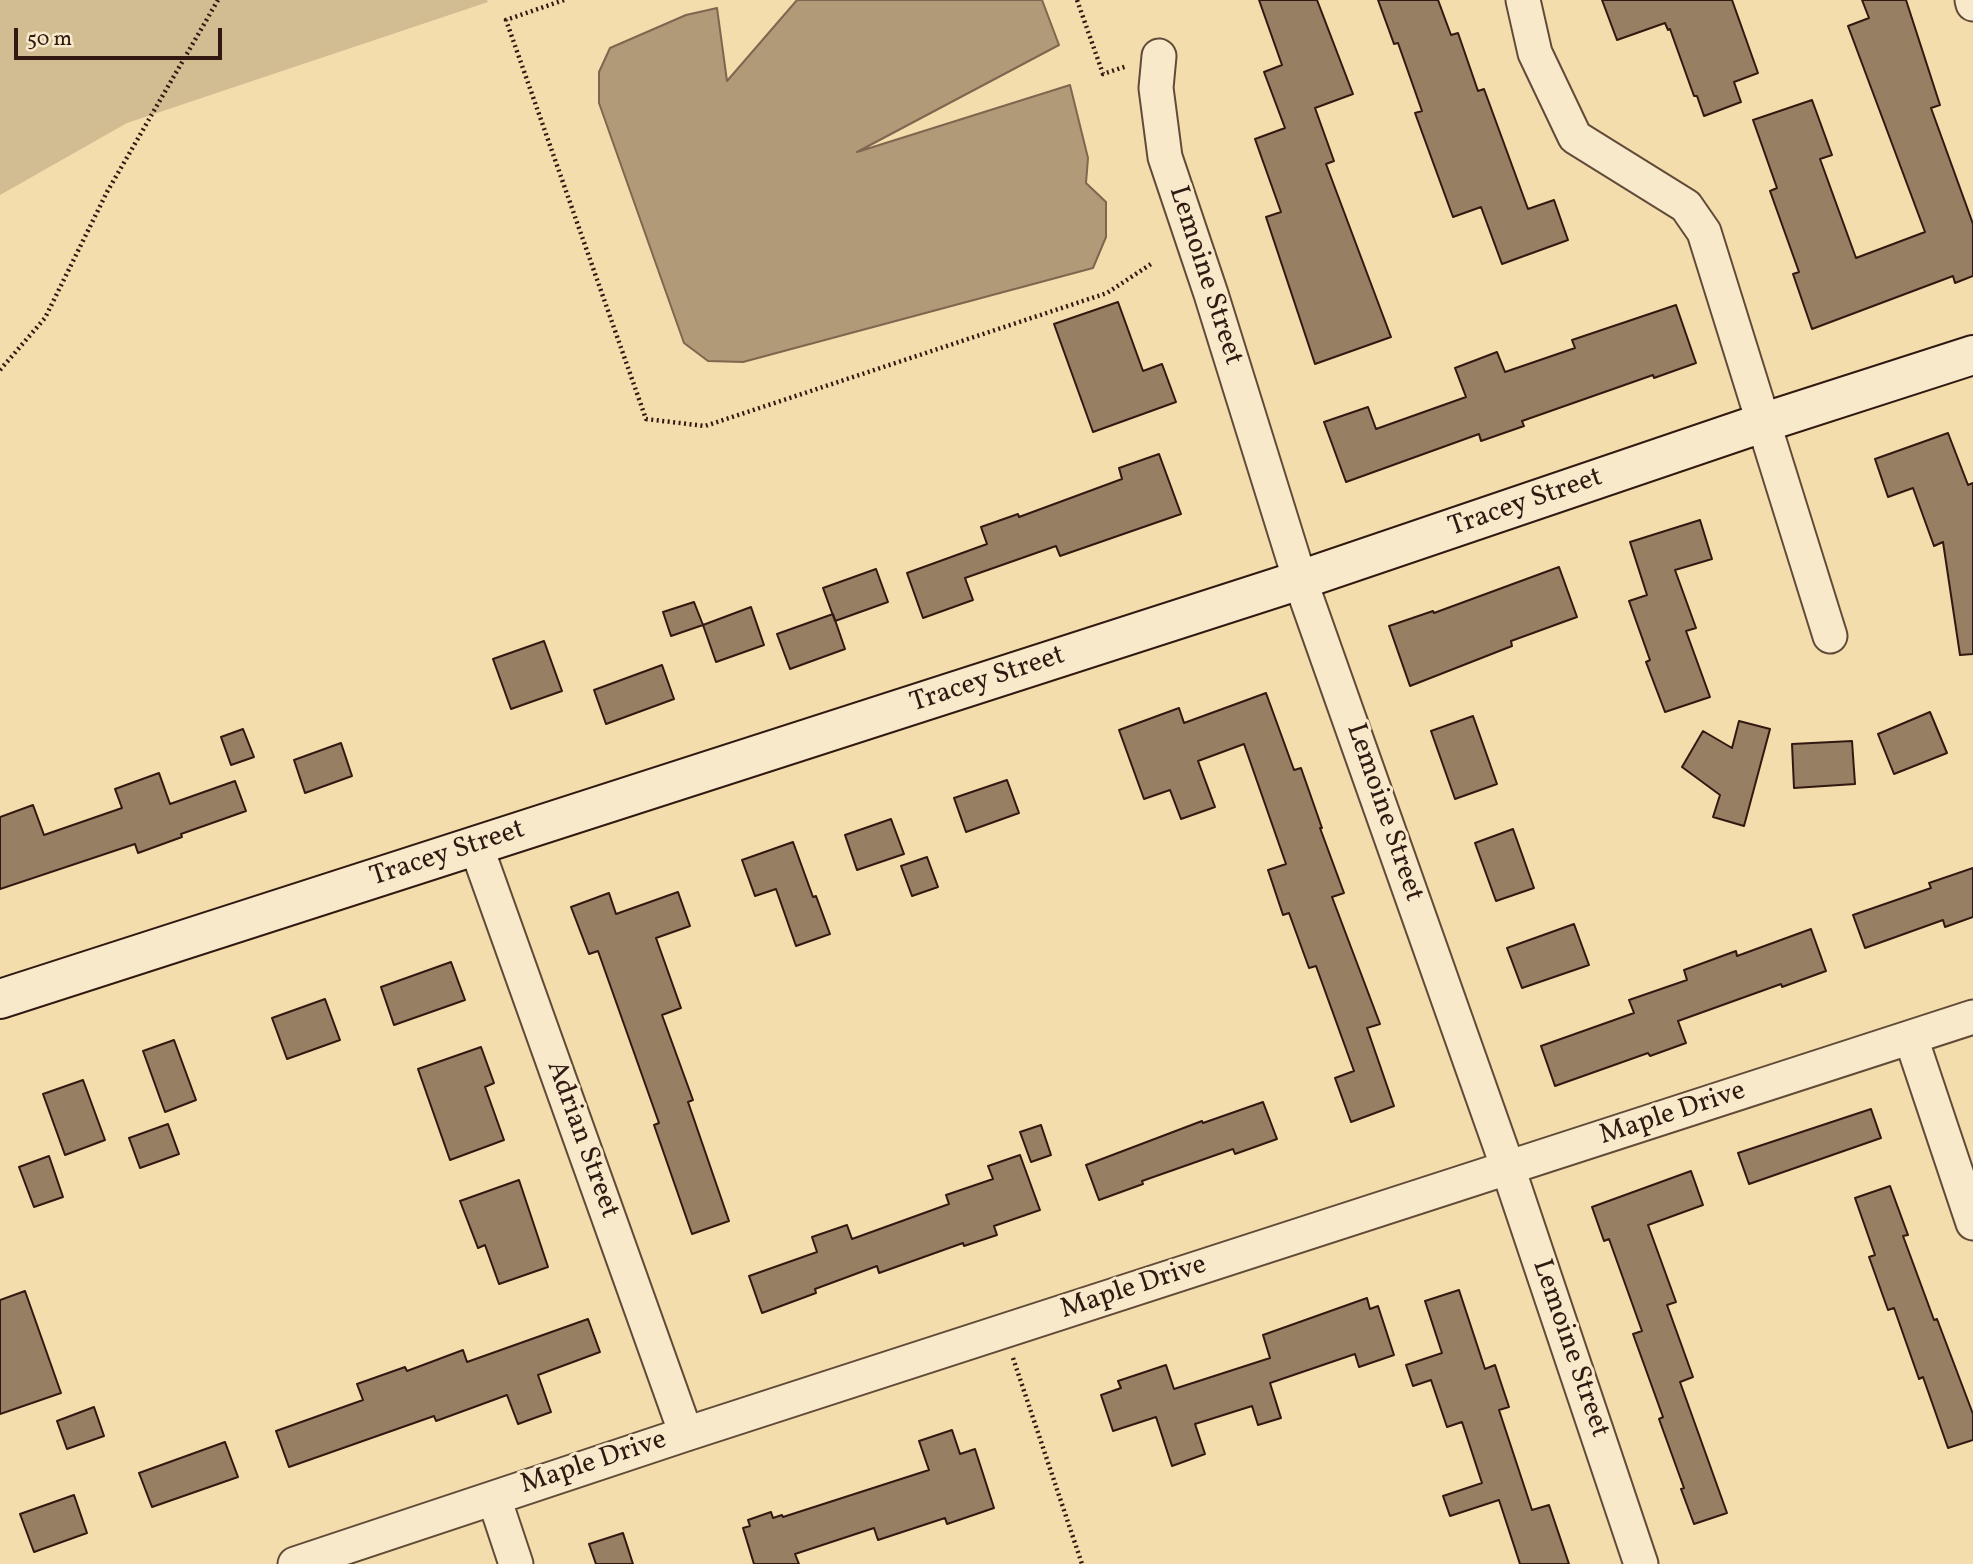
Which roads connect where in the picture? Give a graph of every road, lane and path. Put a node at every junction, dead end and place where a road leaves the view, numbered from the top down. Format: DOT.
graph roads {
  1 [pos="218,0"];
  2 [pos="564,0"];
  3 [pos="1077,0"];
  4 [pos="1523,0"];
  5 [pos="1159,56"];
  6 [pos="1151,264"];
  7 [pos="1973,355"];
  8 [pos="0,370"];
  9 [pos="1765,422"];
  10 [pos="1300,580"];
  11 [pos="1830,636"];
  12 [pos="476,846"];
  13 [pos="0,999"];
  14 [pos="1973,1017"];
  15 [pos="1911,1038"];
  16 [pos="1508,1168"];
  17 [pos="1973,1223"];
  18 [pos="1004,1331"];
  19 [pos="686,1434"];
  20 [pos="494,1498"];
  21 [pos="295,1564"];
  22 [pos="516,1564"];
  23 [pos="1082,1564"];
  24 [pos="1641,1564"];
  1 -- 8 [label="path"];
  2 -- 6 [label="path"];
  3 -- 5 [label="path"];
  4 -- 9 [label="street"];
  5 -- 10 [label="street, Lemoine Street"];
  7 -- 9 [label="street, Tracey Street"];
  9 -- 10 [label="street, Tracey Street"];
  9 -- 11 [label="street"];
  10 -- 12 [label="street, Tracey Street"];
  10 -- 16 [label="street, Lemoine Street"];
  12 -- 13 [label="street, Tracey Street"];
  12 -- 19 [label="street, Adrian Street"];
  14 -- 15 [label="street, Maple Drive"];
  15 -- 16 [label="street, Maple Drive"];
  15 -- 17 [label="street"];
  16 -- 18 [label="street, Maple Drive"];
  16 -- 24 [label="street, Lemoine Street"];
  18 -- 19 [label="street, Maple Drive"];
  18 -- 23 [label="path"];
  19 -- 20 [label="street, Maple Drive"];
  20 -- 21 [label="street, Maple Drive"];
  20 -- 22 [label="street"];
}
